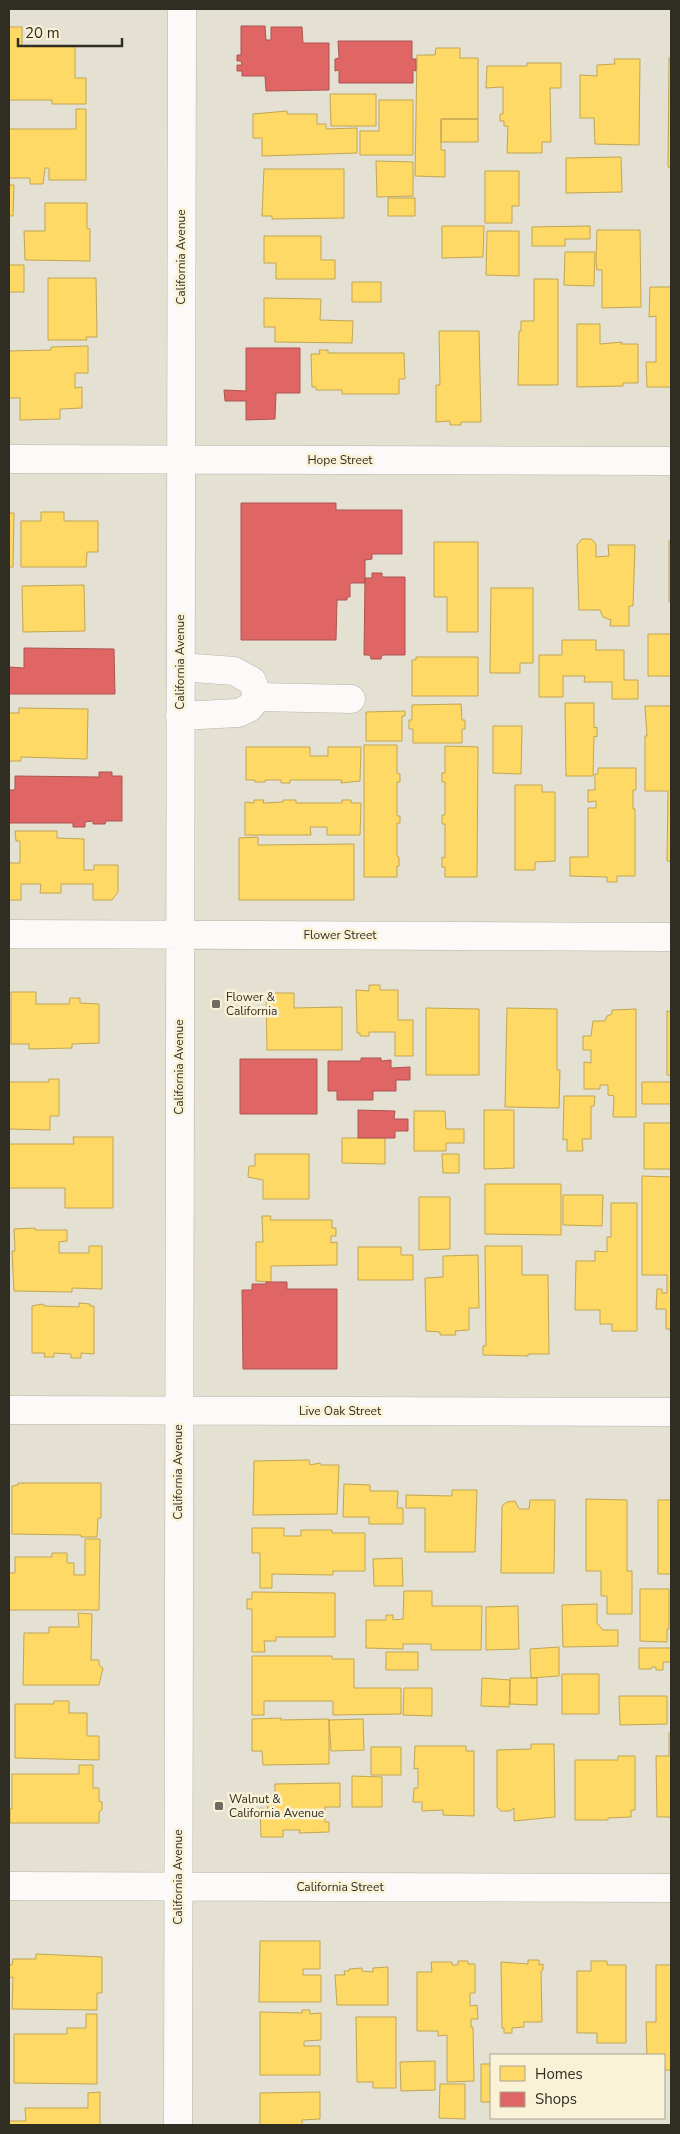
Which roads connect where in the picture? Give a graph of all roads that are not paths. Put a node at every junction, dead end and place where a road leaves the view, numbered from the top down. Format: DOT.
graph roads {
  1 [pos="182,9"];
  2 [pos="9,458"];
  3 [pos="181,459"];
  4 [pos="671,461"];
  5 [pos="180,667"];
  6 [pos="258,697"];
  7 [pos="351,699"];
  8 [pos="180,716"];
  9 [pos="9,934"];
  10 [pos="180,935"];
  11 [pos="671,937"];
  12 [pos="9,1410"];
  13 [pos="178,1410"];
  14 [pos="671,1412"];
  15 [pos="9,1886"];
  16 [pos="178,1886"];
  17 [pos="671,1888"];
  18 [pos="178,2125"];
  1 -- 3 [label="street, California Avenue"];
  2 -- 3 [label="street, Hope Street"];
  3 -- 4 [label="street, Hope Street"];
  3 -- 5 [label="street, California Avenue"];
  5 -- 6 [label="street"];
  5 -- 8 [label="street, California Avenue"];
  6 -- 7 [label="street"];
  6 -- 8 [label="street"];
  8 -- 10 [label="street, California Avenue"];
  9 -- 10 [label="street, Flower Street"];
  10 -- 11 [label="street, Flower Street"];
  10 -- 13 [label="street, California Avenue"];
  12 -- 13 [label="street, Live Oak Street"];
  13 -- 14 [label="street, Live Oak Street"];
  13 -- 16 [label="street, California Avenue"];
  15 -- 16 [label="street, California Street"];
  16 -- 17 [label="street, California Street"];
  16 -- 18 [label="street, California Avenue"];
}
